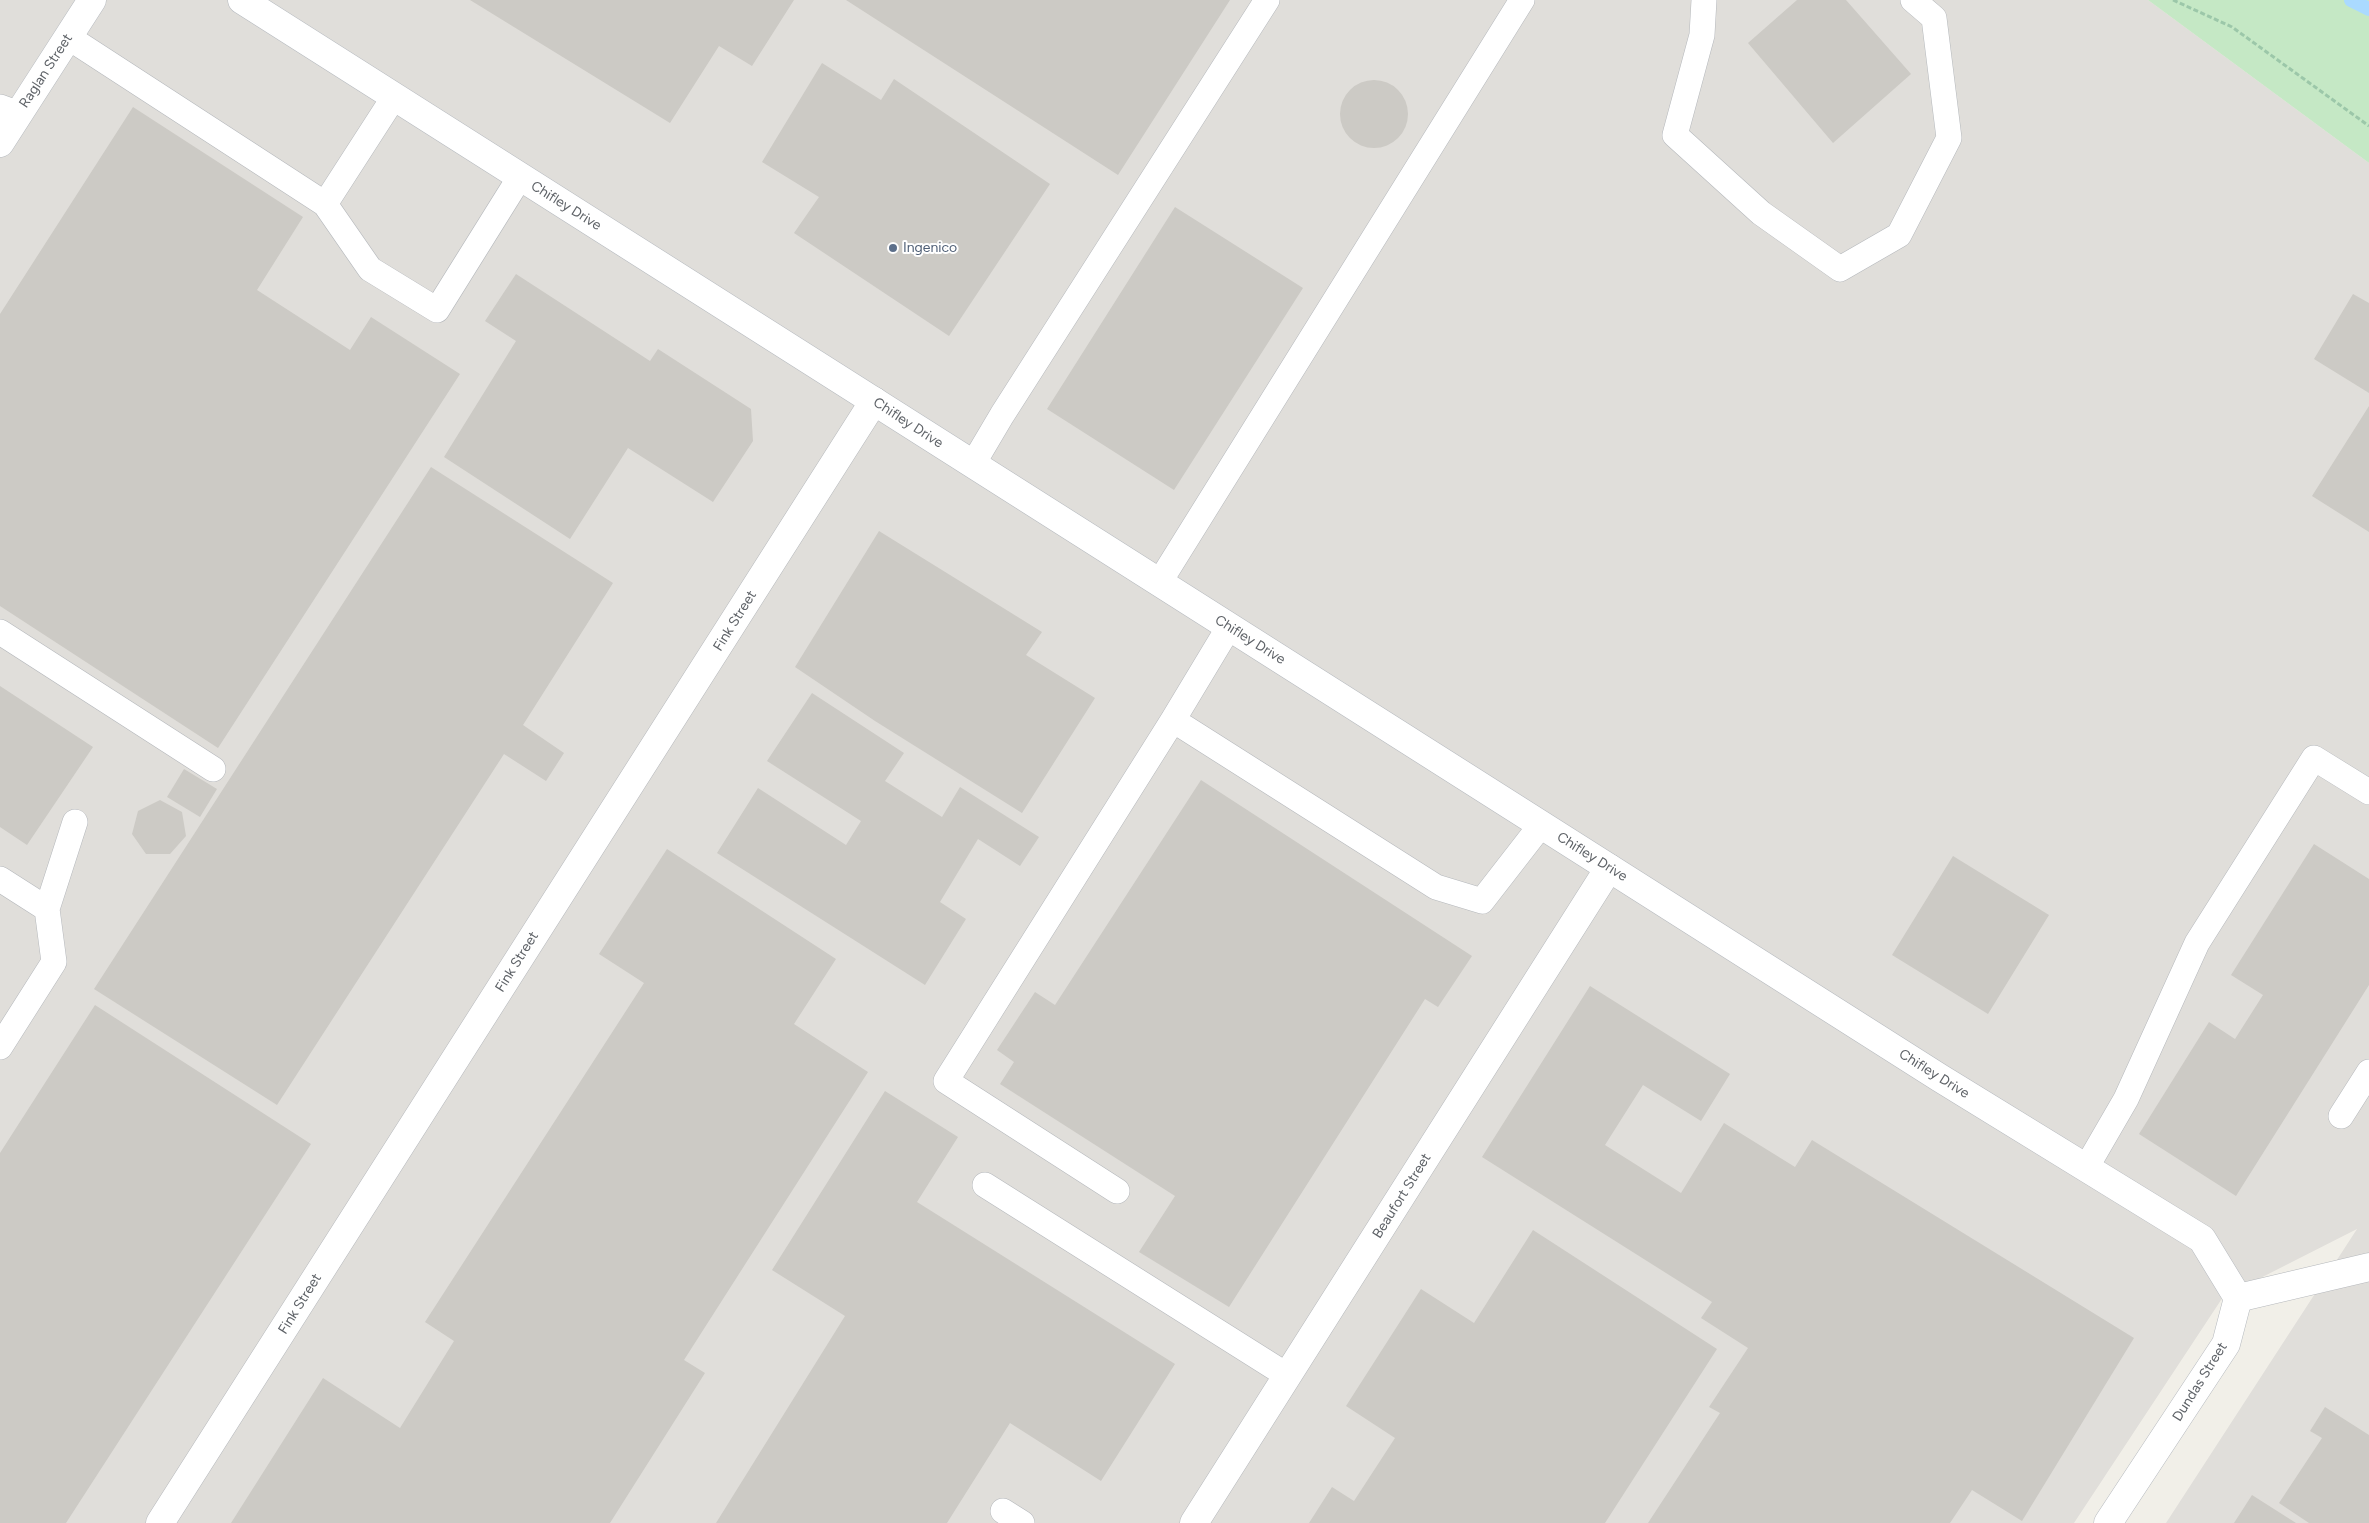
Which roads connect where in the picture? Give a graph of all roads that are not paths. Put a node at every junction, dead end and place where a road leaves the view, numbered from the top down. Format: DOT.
graph roads {
  1 [pos="92,0"];
  2 [pos="242,0"];
  3 [pos="1267,0"];
  4 [pos="1522,0"];
  5 [pos="1704,0"];
  6 [pos="1913,0"];
  7 [pos="68,37"];
  8 [pos="394,97"];
  9 [pos="9,110"];
  10 [pos="0,142"];
  11 [pos="520,177"];
  12 [pos="325,204"];
  13 [pos="874,401"];
  14 [pos="973,464"];
  15 [pos="1159,583"];
  16 [pos="1229,627"];
  17 [pos="0,632"];
  18 [pos="1173,720"];
  19 [pos="213,768"];
  20 [pos="2369,792"];
  21 [pos="75,822"];
  22 [pos="1541,825"];
  23 [pos="1609,868"];
  24 [pos="0,879"];
  25 [pos="47,909"];
  26 [pos="0,1047"];
  27 [pos="2369,1072"];
  28 [pos="2341,1116"];
  29 [pos="2086,1168"];
  30 [pos="985,1185"];
  31 [pos="1117,1191"];
  32 [pos="2369,1267"];
  33 [pos="2238,1298"];
  34 [pos="1288,1376"];
  35 [pos="160,1523"];
  36 [pos="1194,1523"];
  37 [pos="2108,1523"];
  1 -- 7 [label="street, Raglan Street"];
  2 -- 8 [label="street, Chifley Drive"];
  3 -- 14 [label="lane"];
  4 -- 15 [label="lane"];
  5 -- 6 [label="lane"];
  7 -- 9 [label="street, Raglan Street"];
  7 -- 12 [label="lane"];
  8 -- 11 [label="street, Chifley Drive"];
  8 -- 12 [label="lane"];
  9 -- 10 [label="street, Raglan Street"];
  11 -- 12 [label="lane"];
  11 -- 13 [label="street, Chifley Drive"];
  13 -- 14 [label="street, Chifley Drive"];
  13 -- 35 [label="street, Fink Street"];
  14 -- 15 [label="street, Chifley Drive"];
  15 -- 16 [label="street, Chifley Drive"];
  16 -- 18 [label="lane"];
  16 -- 22 [label="street, Chifley Drive"];
  17 -- 19 [label="lane"];
  18 -- 22 [label="lane"];
  18 -- 31 [label="lane"];
  20 -- 29 [label="lane"];
  21 -- 25 [label="lane"];
  22 -- 23 [label="street, Chifley Drive"];
  23 -- 29 [label="street, Chifley Drive"];
  23 -- 34 [label="street, Beaufort Street"];
  24 -- 25 [label="lane"];
  25 -- 26 [label="lane"];
  27 -- 28 [label="lane"];
  29 -- 33 [label="street, Chifley Drive"];
  30 -- 34 [label="lane"];
  32 -- 33 [label="street"];
  33 -- 37 [label="street, Dundas Street"];
  34 -- 36 [label="street, Beaufort Street"];
}
